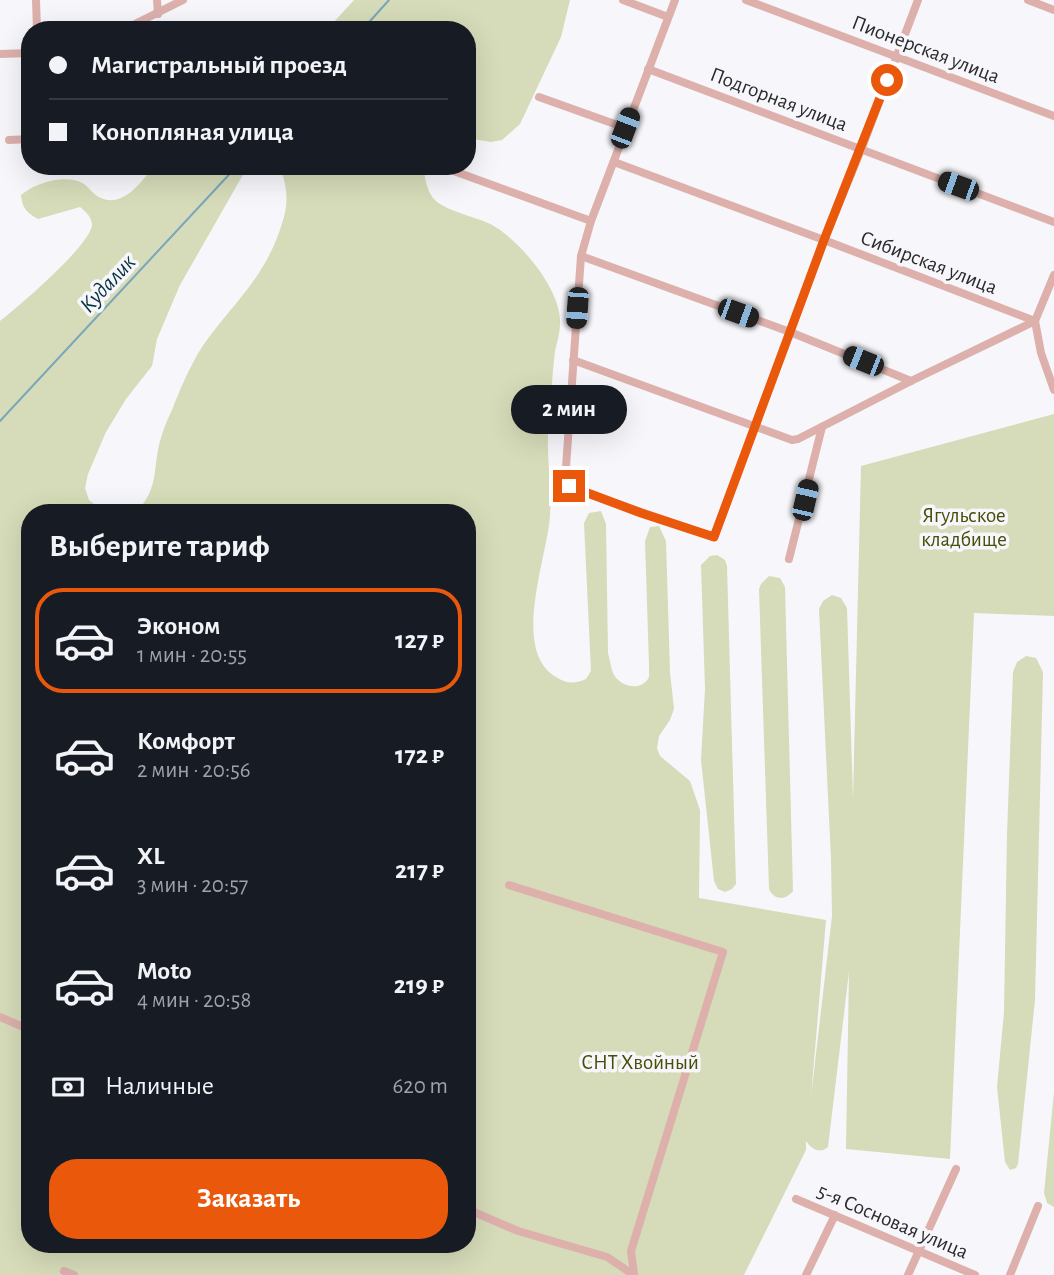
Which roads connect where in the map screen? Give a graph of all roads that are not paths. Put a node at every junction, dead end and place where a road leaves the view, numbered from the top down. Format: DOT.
graph roads {
  1 [pos="36,0"];
  2 [pos="158,0"];
  3 [pos="183,0"];
  4 [pos="623,0"];
  5 [pos="675,0"];
  6 [pos="746,0"];
  7 [pos="918,0"];
  8 [pos="1028,0"];
  9 [pos="1054,10"];
  10 [pos="158,14"];
  11 [pos="668,17"];
  12 [pos="37,21"];
  13 [pos="143,21"];
  14 [pos="21,53"];
  15 [pos="0,54"];
  16 [pos="896,56"];
  17 [pos="648,69"];
  18 [pos="539,97"];
  19 [pos="1054,116"];
  20 [pos="625,128"];
  21 [pos="21,139"];
  22 [pos="9,140"];
  23 [pos="861,150"];
  24 [pos="614,162"];
  25 [pos="465,175"];
  26 [pos="591,221"];
  27 [pos="1054,222"];
  28 [pos="824,240"];
  29 [pos="580,256"];
  30 [pos="1054,275"];
  31 [pos="1035,321"];
  32 [pos="790,332"];
  33 [pos="573,360"];
  34 [pos="911,381"];
  35 [pos="1054,390"];
  36 [pos="822,427"];
  37 [pos="755,428"];
  38 [pos="789,559"];
  39 [pos="509,884"];
  40 [pos="0,1017"];
  41 [pos="21,1026"];
  42 [pos="956,1169"];
  43 [pos="796,1199"];
  44 [pos="1038,1206"];
  45 [pos="476,1213"];
  46 [pos="835,1215"];
  47 [pos="919,1251"];
  48 [pos="64,1271"];
  49 [pos="74,1275"];
  50 [pos="634,1275"];
  51 [pos="806,1275"];
  52 [pos="908,1275"];
  53 [pos="975,1275"];
  54 [pos="1010,1275"];
  1 -- 12 [label="street"];
  2 -- 10 [label="street"];
  3 -- 10 [label="street"];
  4 -- 11 [label="street"];
  5 -- 11 [label="street"];
  6 -- 16 [label="street, Пионерская улица"];
  7 -- 16 [label="street"];
  8 -- 9 [label="street"];
  10 -- 13 [label="street"];
  11 -- 17 [label="street"];
  14 -- 15 [label="street"];
  16 -- 19 [label="street, Пионерская улица"];
  16 -- 23 [label="street"];
  17 -- 20 [label="street"];
  17 -- 23 [label="street, Подгорная улица"];
  18 -- 20 [label="street"];
  20 -- 24 [label="street"];
  21 -- 22 [label="street"];
  23 -- 27 [label="street, Подгорная улица"];
  23 -- 28 [label="street"];
  24 -- 26 [label="street"];
  24 -- 28 [label="street, Сибирская улица"];
  25 -- 26 [label="street"];
  26 -- 29 [label="street"];
  28 -- 31 [label="street, Сибирская улица"];
  28 -- 32 [label="street"];
  29 -- 32 [label="street"];
  29 -- 33 [label="street"];
  30 -- 31 [label="street"];
  31 -- 34 [label="street"];
  31 -- 35 [label="street"];
  32 -- 34 [label="street"];
  32 -- 37 [label="street"];
  33 -- 37 [label="street"];
  33 -- 37 [label="street"];
  34 -- 36 [label="street"];
  36 -- 37 [label="street"];
  36 -- 38 [label="street"];
  39 -- 50 [label="street"];
  40 -- 41 [label="street"];
  42 -- 47 [label="street"];
  43 -- 46 [label="street, 5-я Сосновая улица"];
  44 -- 54 [label="street"];
  45 -- 50 [label="street"];
  46 -- 47 [label="street, 5-я Сосновая улица"];
  46 -- 51 [label="street"];
  47 -- 52 [label="street"];
  47 -- 53 [label="street, 5-я Сосновая улица"];
  48 -- 49 [label="street"];
}
